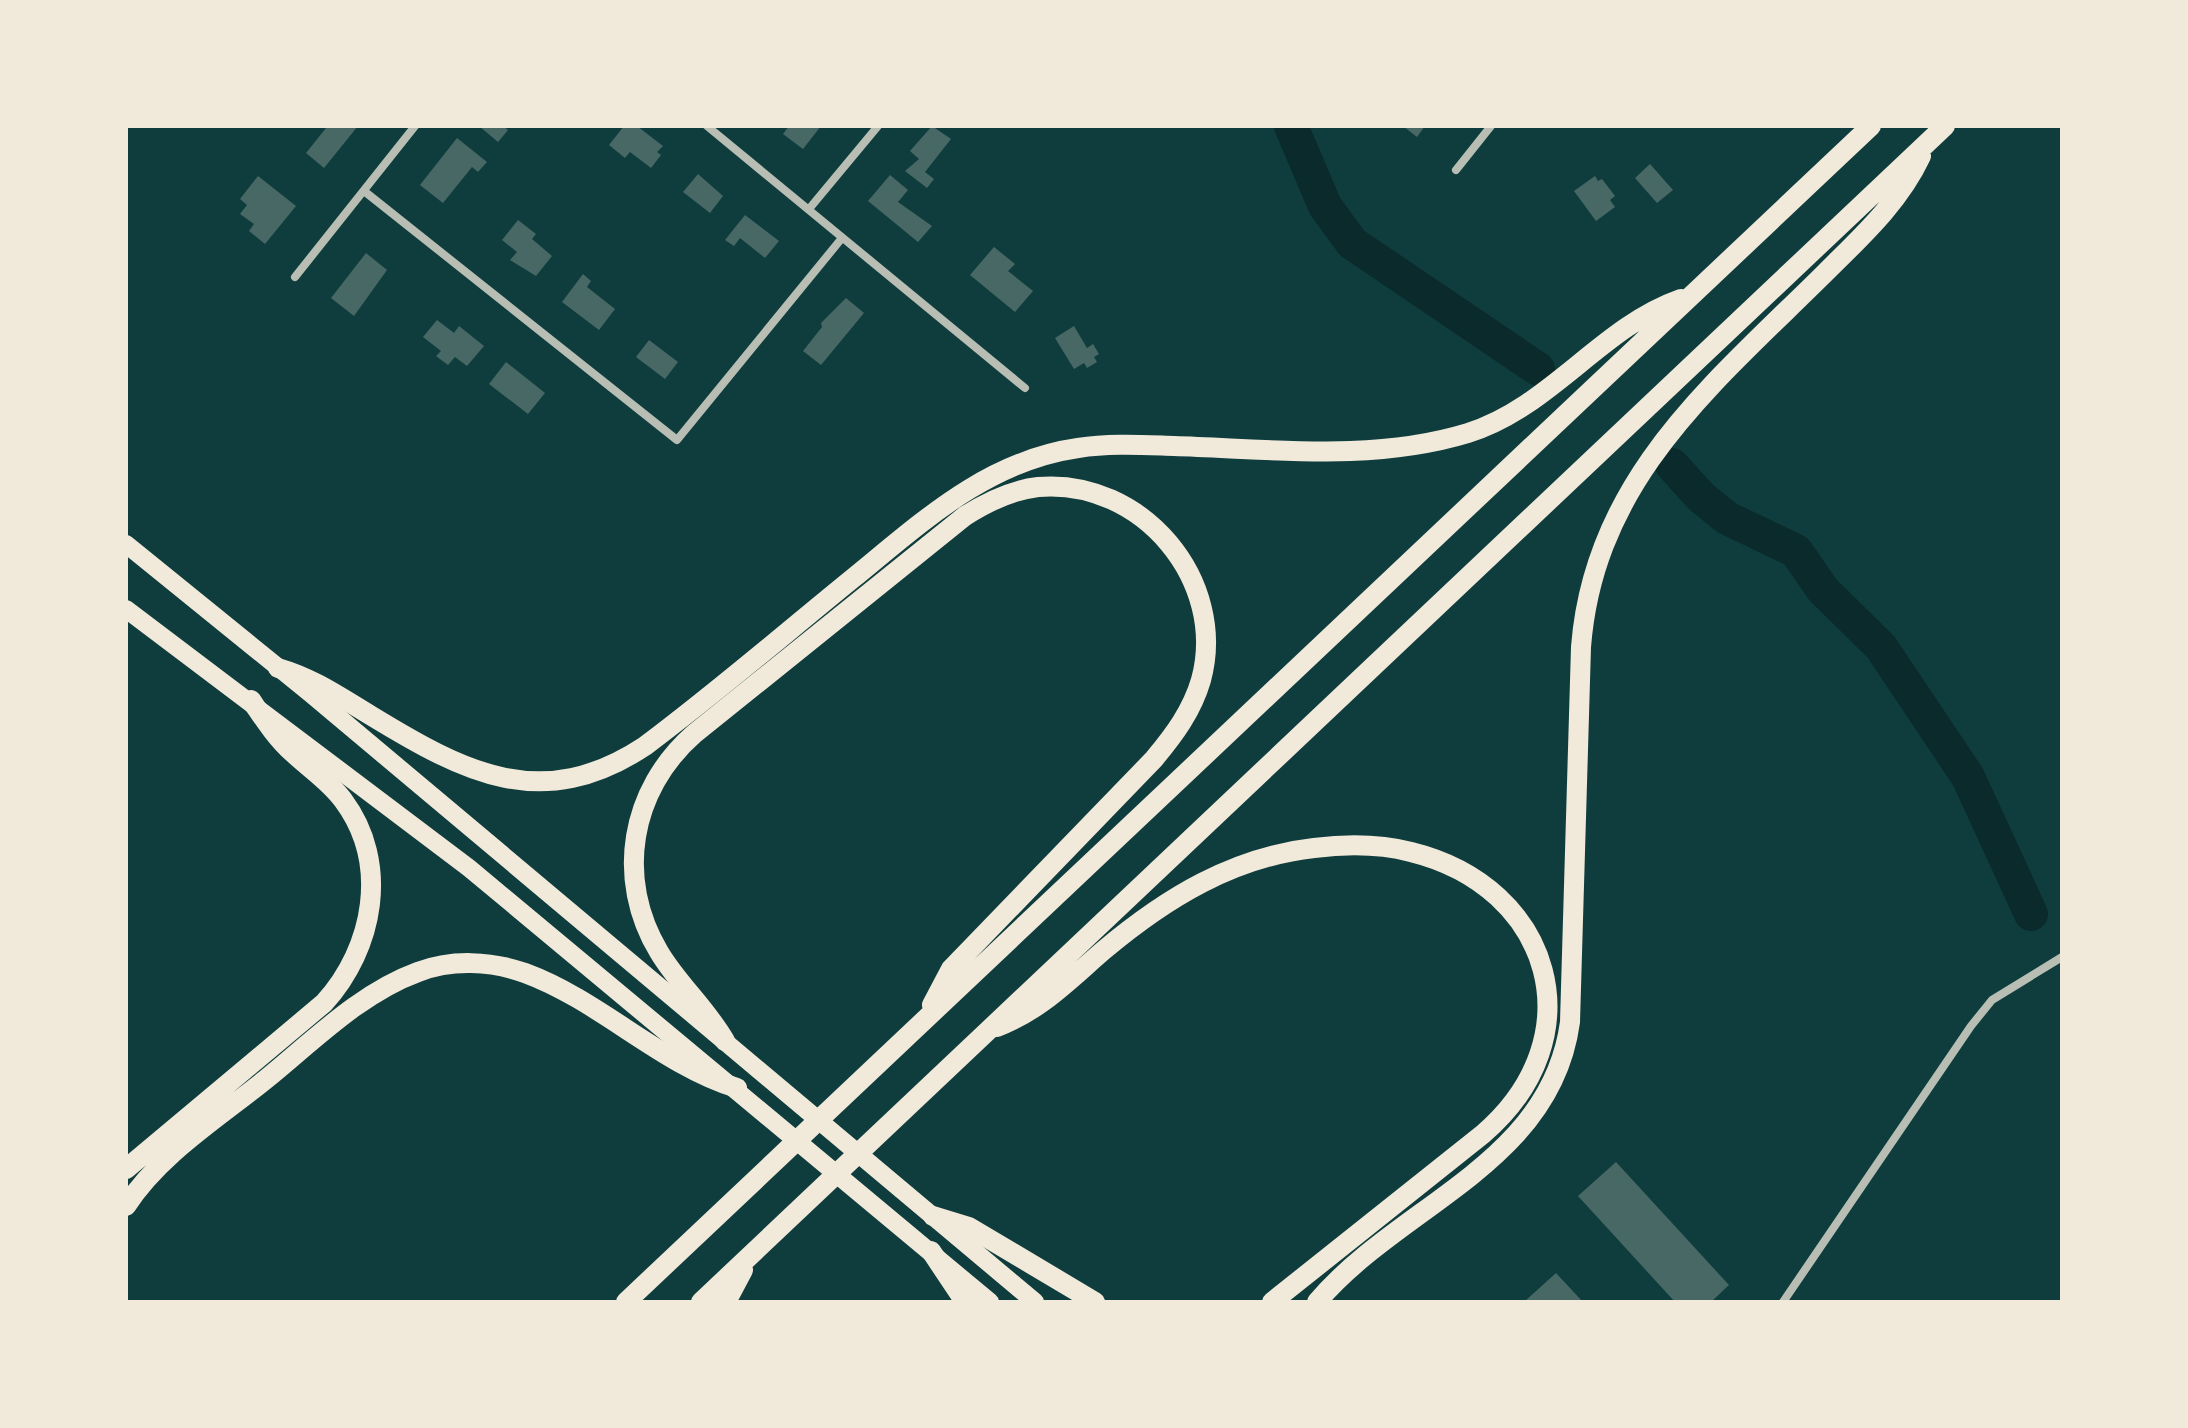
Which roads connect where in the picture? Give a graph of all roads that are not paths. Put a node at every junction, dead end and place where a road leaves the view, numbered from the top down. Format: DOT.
graph roads {
  1 [pos="415,126"];
  2 [pos="707,126"];
  3 [pos="878,126"];
  4 [pos="1491,126"];
  5 [pos="1871,126"];
  6 [pos="1945,126"];
  7 [pos="1927,143"];
  8 [pos="1456,170"];
  9 [pos="364,191"];
  10 [pos="809,209"];
  11 [pos="842,238"];
  12 [pos="295,277"];
  13 [pos="1692,295"];
  14 [pos="1025,388"];
  15 [pos="129,545"];
  16 [pos="126,609"];
  17 [pos="126,623"];
  18 [pos="161,634"];
  19 [pos="278,668"];
  20 [pos="251,700"];
  21 [pos="2062,957"];
  22 [pos="923,1020"];
  23 [pos="985,1032"];
  24 [pos="725,1041"];
  25 [pos="745,1095"];
  26 [pos="126,1169"];
  27 [pos="126,1206"];
  28 [pos="933,1216"];
  29 [pos="931,1251"];
  30 [pos="750,1256"];
  31 [pos="626,1302"];
  32 [pos="701,1302"];
  33 [pos="726,1302"];
  34 [pos="965,1302"];
  35 [pos="990,1302"];
  36 [pos="1035,1302"];
  37 [pos="1095,1302"];
  38 [pos="1272,1302"];
  39 [pos="1317,1302"];
  40 [pos="1783,1302"];
  1 -- 9 [label="street"];
  2 -- 10 [label="street"];
  3 -- 10 [label="street"];
  4 -- 8 [label="street"];
  5 -- 13 [label="highway"];
  6 -- 7 [label="highway"];
  7 -- 23 [label="highway"];
  7 -- 39 [label="highway"];
  9 -- 11 [label="street"];
  9 -- 12 [label="street"];
  10 -- 11 [label="street"];
  11 -- 14 [label="street"];
  13 -- 19 [label="highway"];
  13 -- 22 [label="highway"];
  15 -- 19 [label="main road"];
  16 -- 18 [label="main road"];
  17 -- 18 [label="main road"];
  18 -- 20 [label="main road"];
  19 -- 24 [label="main road"];
  20 -- 25 [label="main road"];
  20 -- 26 [label="highway"];
  21 -- 40 [label="street"];
  22 -- 24 [label="highway"];
  22 -- 31 [label="highway"];
  23 -- 30 [label="highway"];
  23 -- 38 [label="highway"];
  24 -- 28 [label="main road"];
  25 -- 27 [label="highway"];
  25 -- 29 [label="main road"];
  28 -- 36 [label="main road"];
  28 -- 37 [label="highway"];
  29 -- 34 [label="highway"];
  29 -- 35 [label="main road"];
  30 -- 32 [label="highway"];
  30 -- 33 [label="highway"];
}
